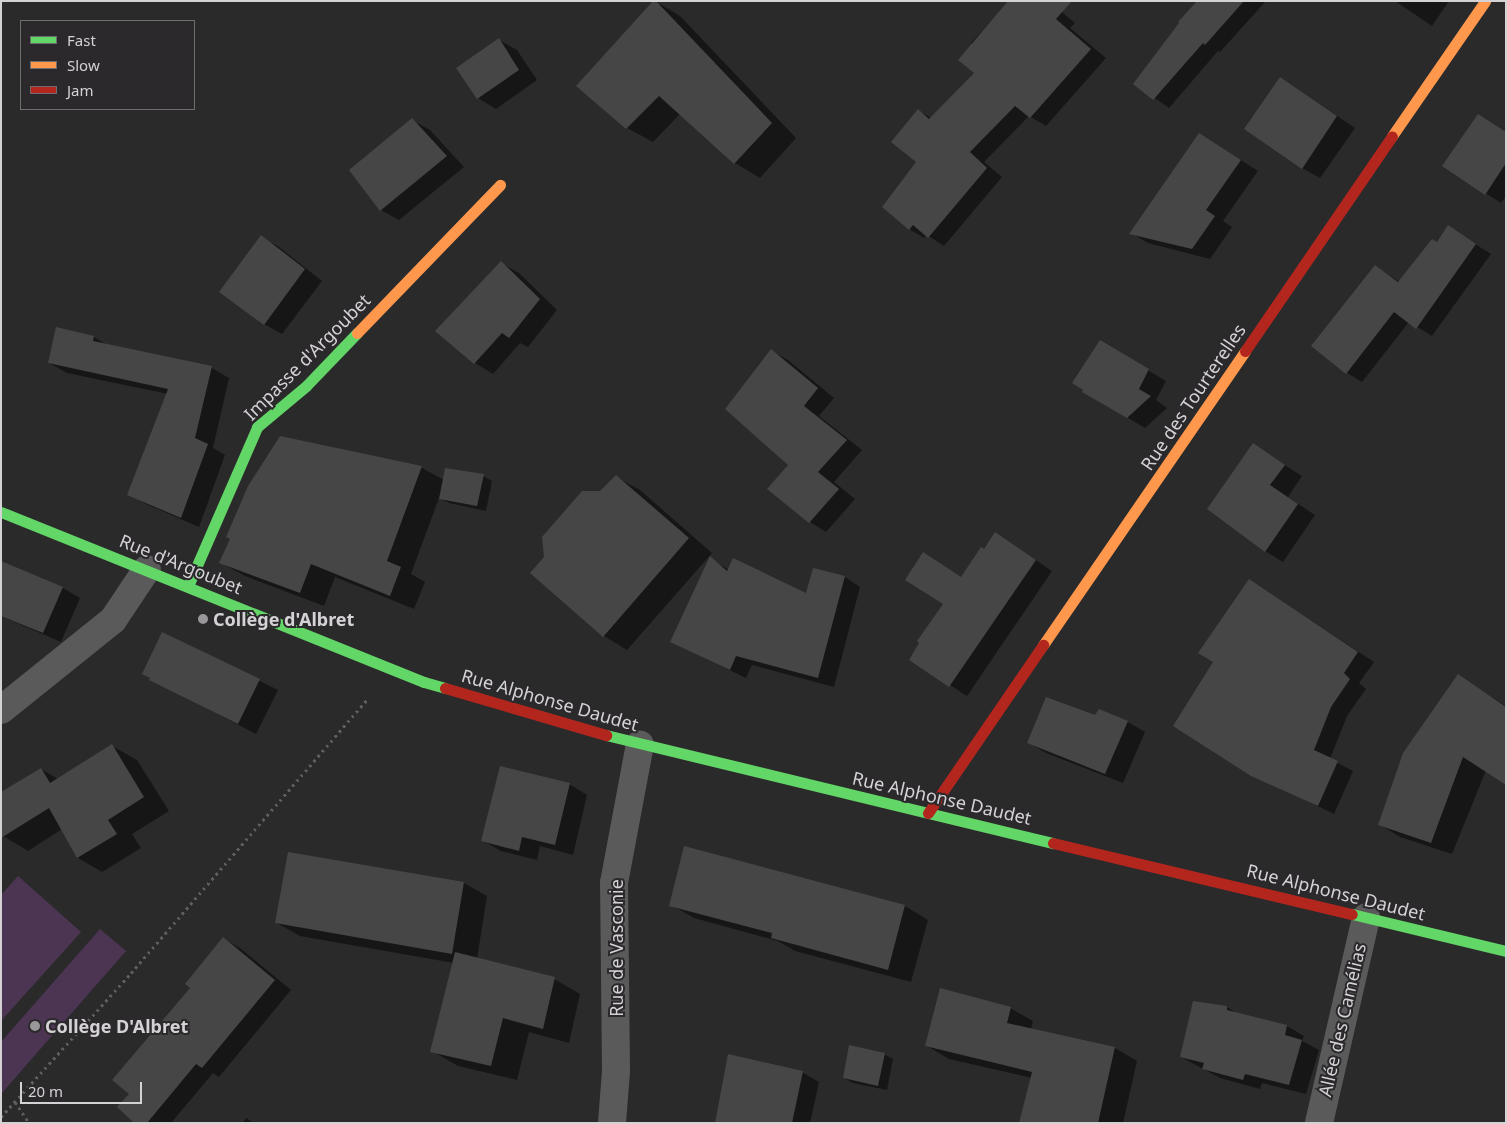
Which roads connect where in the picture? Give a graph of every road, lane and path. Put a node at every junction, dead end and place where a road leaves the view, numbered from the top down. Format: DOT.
graph roads {
  1 [pos="1485,1"];
  2 [pos="500,185"];
  3 [pos="1,512"];
  4 [pos="146,569"];
  5 [pos="188,586"];
  6 [pos="375,662"];
  7 [pos="374,690"];
  8 [pos="1,710"];
  9 [pos="640,744"];
  10 [pos="928,813"];
  11 [pos="1366,917"];
  12 [pos="1506,951"];
  13 [pos="15,1102"];
  14 [pos="1,1117"];
  15 [pos="29,1123"];
  16 [pos="612,1123"];
  17 [pos="1319,1123"];
  1 -- 10 [label="street, Rue des Tourterelles"];
  2 -- 5 [label="street, Impasse d'Argoubet"];
  3 -- 4 [label="street, Rue d'Argoubet"];
  4 -- 5 [label="street, Rue d'Argoubet"];
  4 -- 8 [label="street"];
  5 -- 6 [label="street, Rue d'Argoubet"];
  6 -- 9 [label="street, Rue Alphonse Daudet"];
  7 -- 13 [label="path"];
  9 -- 10 [label="street, Rue Alphonse Daudet"];
  9 -- 16 [label="street, Rue de Vasconie"];
  10 -- 11 [label="street, Rue Alphonse Daudet"];
  11 -- 12 [label="street, Rue Alphonse Daudet"];
  11 -- 17 [label="street, Allée des Camélias"];
  13 -- 14 [label="path"];
  13 -- 15 [label="path"];
}
